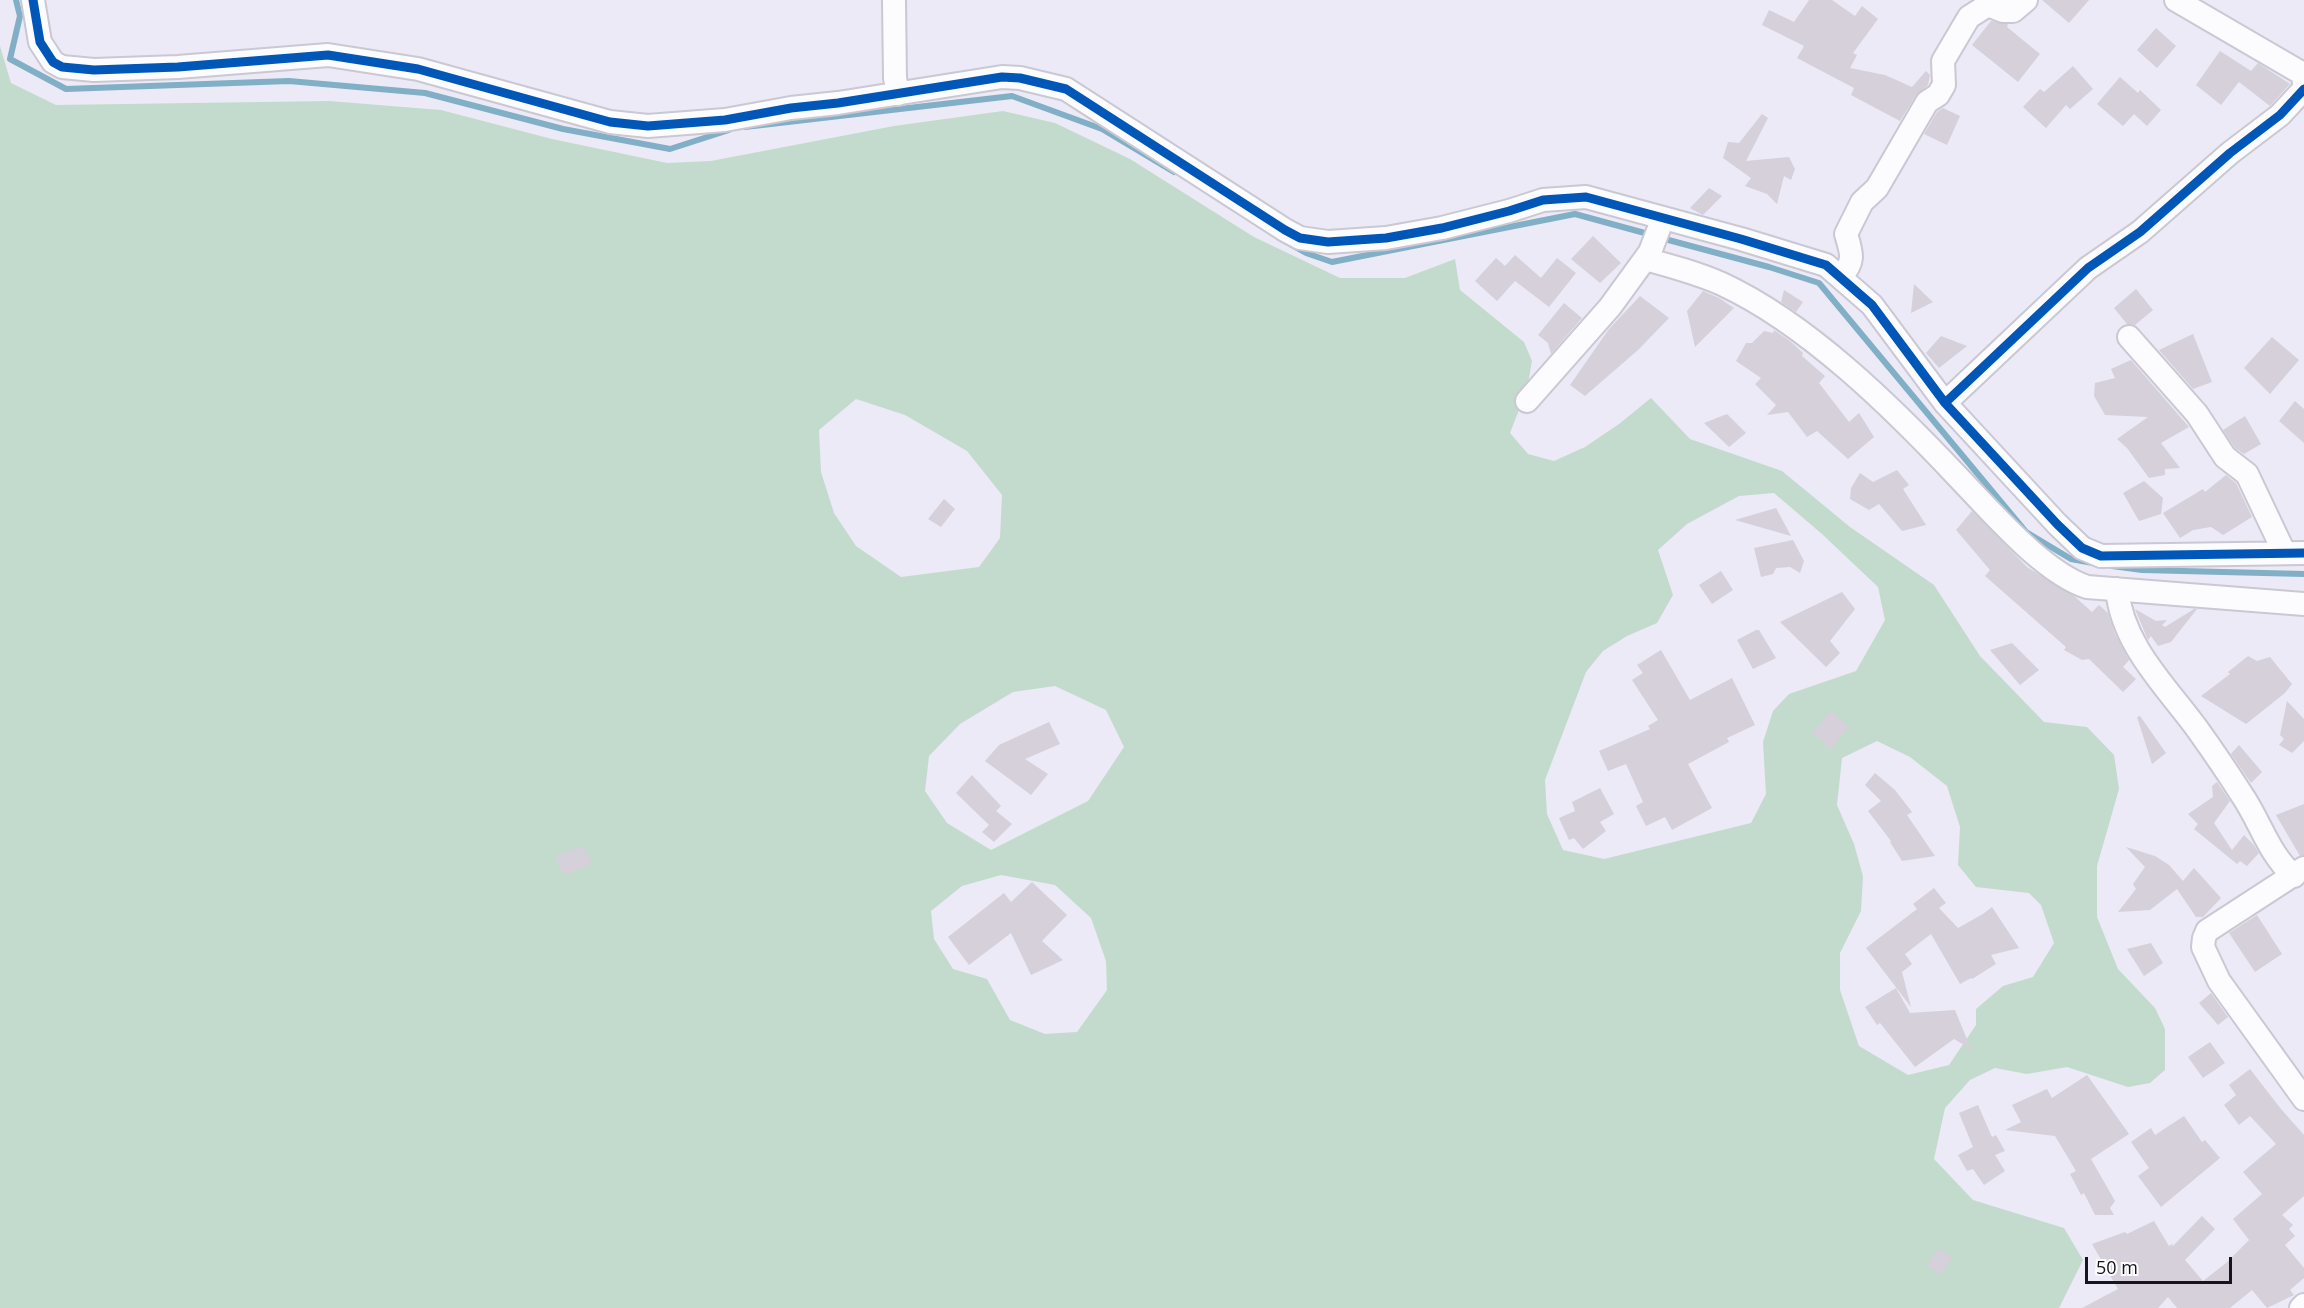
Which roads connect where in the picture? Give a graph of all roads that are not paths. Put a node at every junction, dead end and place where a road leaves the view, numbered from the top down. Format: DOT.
graph roads {
  1 [pos="33,0"];
  2 [pos="894,0"];
  3 [pos="2026,0"];
  4 [pos="2176,0"];
  5 [pos="2304,84"];
  6 [pos="2304,89"];
  7 [pos="898,94"];
  8 [pos="1662,221"];
  9 [pos="1647,255"];
  10 [pos="1841,277"];
  11 [pos="2129,337"];
  12 [pos="1527,401"];
  13 [pos="1945,403"];
  14 [pos="2294,552"];
  15 [pos="2117,588"];
  16 [pos="2304,604"];
  17 [pos="2299,872"];
  18 [pos="2304,1099"];
  1 -- 7 [label="street"];
  2 -- 7 [label="street"];
  3 -- 10 [label="street"];
  4 -- 5 [label="street"];
  6 -- 13 [label="street"];
  7 -- 8 [label="street"];
  8 -- 9 [label="street"];
  8 -- 10 [label="street"];
  9 -- 12 [label="street"];
  9 -- 15 [label="street"];
  10 -- 13 [label="street"];
  11 -- 14 [label="street"];
  13 -- 14 [label="street"];
  15 -- 16 [label="street"];
  15 -- 17 [label="street"];
  17 -- 18 [label="street"];
}
